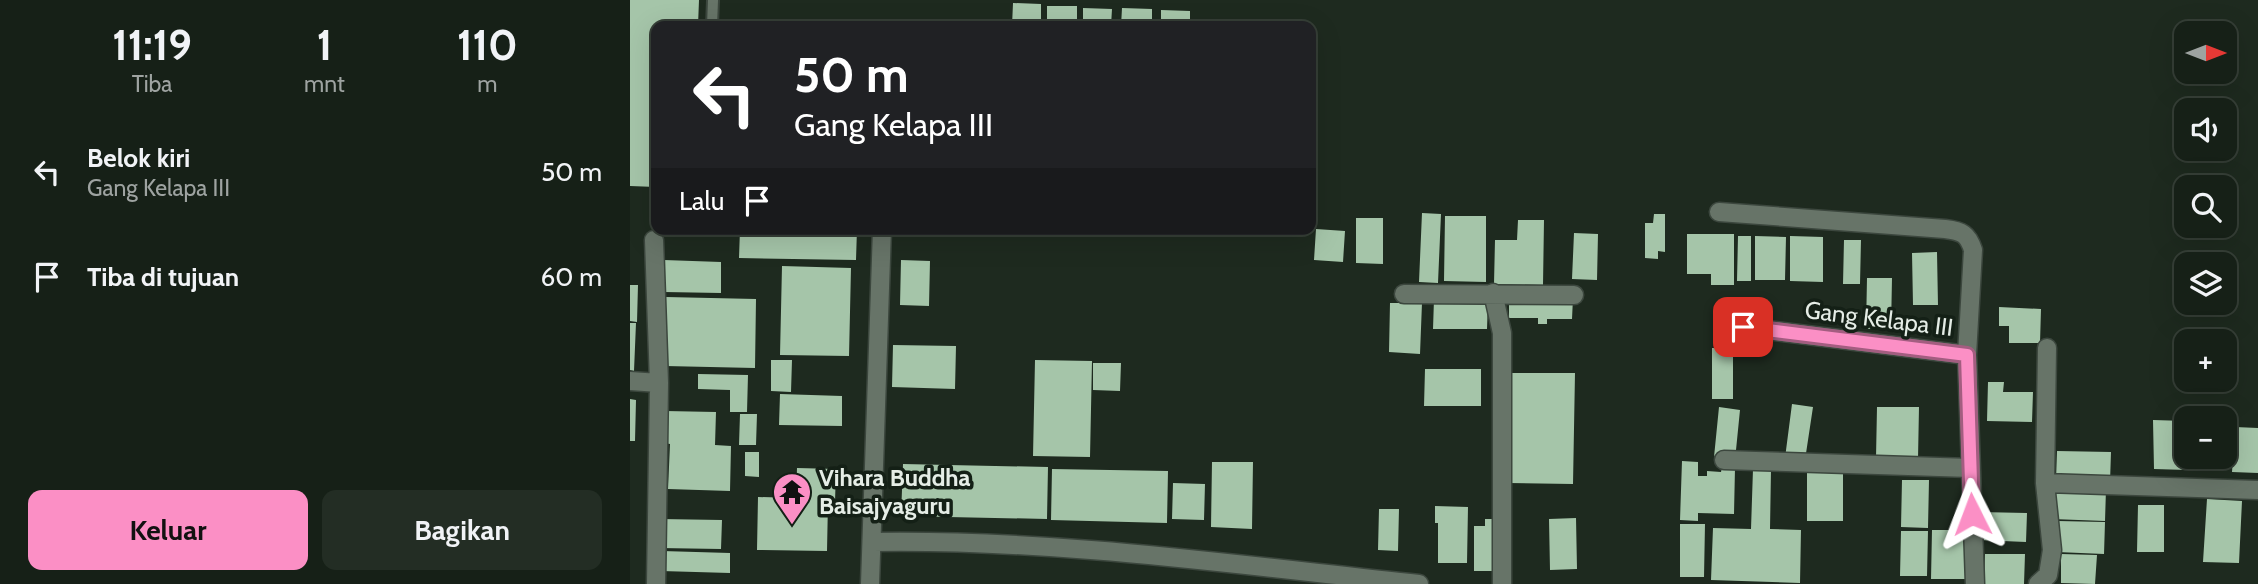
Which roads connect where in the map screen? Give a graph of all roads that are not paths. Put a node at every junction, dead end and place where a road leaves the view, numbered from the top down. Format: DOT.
graph roads {
  1 [pos="713,0"];
  2 [pos="712,21"];
  3 [pos="1719,212"];
  4 [pos="882,235"];
  5 [pos="654,240"];
  6 [pos="1493,293"];
  7 [pos="1404,294"];
  8 [pos="1574,295"];
  9 [pos="1743,327"];
  10 [pos="2047,348"];
  11 [pos="1967,355"];
  12 [pos="630,381"];
  13 [pos="659,383"];
  14 [pos="1724,460"];
  15 [pos="1970,468"];
  16 [pos="2045,484"];
  17 [pos="2258,490"];
  18 [pos="873,541"];
  19 [pos="656,584"];
  20 [pos="870,584"];
  21 [pos="1419,584"];
  22 [pos="1502,584"];
  23 [pos="1975,584"];
  24 [pos="2038,584"];
  1 -- 2 [label="lane"];
  3 -- 11 [label="street"];
  4 -- 18 [label="street"];
  5 -- 13 [label="street"];
  6 -- 7 [label="street"];
  6 -- 8 [label="street"];
  6 -- 22 [label="street"];
  9 -- 11 [label="street, Gang Kelapa III"];
  10 -- 16 [label="street"];
  11 -- 15 [label="street"];
  12 -- 13 [label="street"];
  13 -- 19 [label="street"];
  14 -- 15 [label="street"];
  15 -- 23 [label="street"];
  16 -- 17 [label="street"];
  16 -- 24 [label="street"];
  18 -- 20 [label="street"];
  18 -- 21 [label="street"];
}
